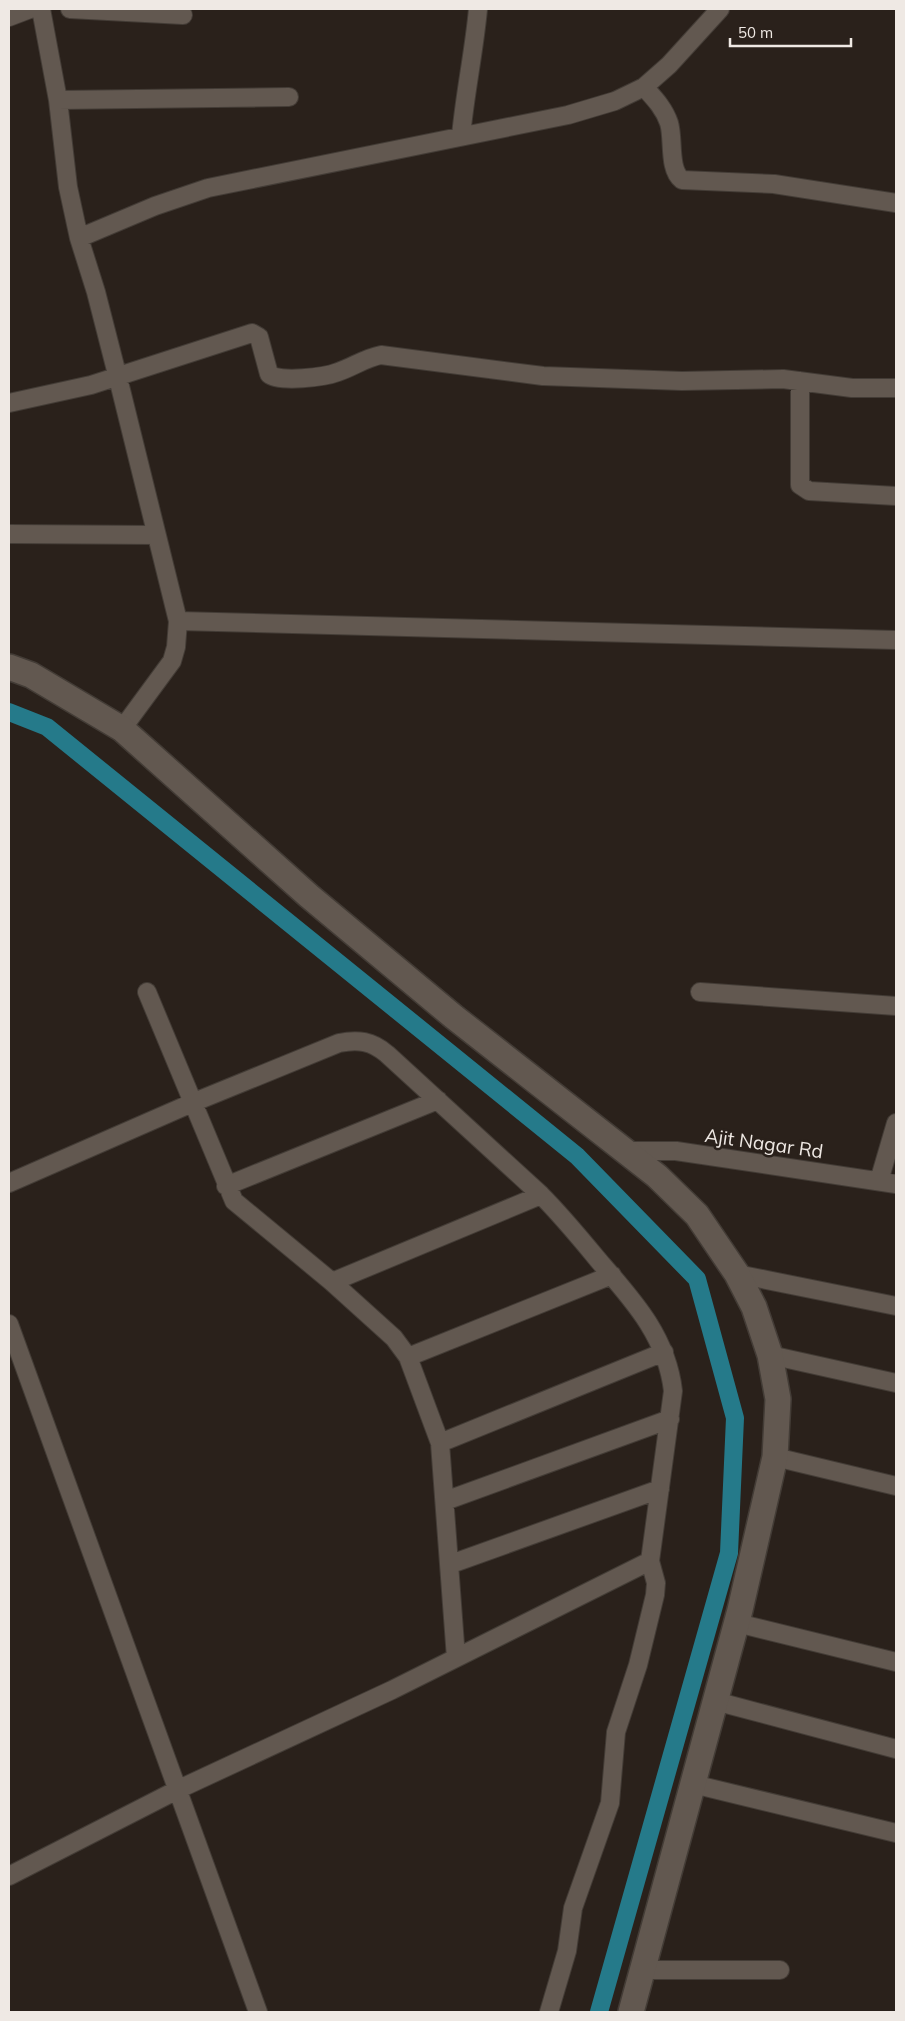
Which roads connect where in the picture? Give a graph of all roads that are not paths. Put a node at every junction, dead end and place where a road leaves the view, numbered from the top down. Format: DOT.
graph roads {
  1 [pos="30,9"];
  2 [pos="41,9"];
  3 [pos="70,9"];
  4 [pos="478,9"];
  5 [pos="720,9"];
  6 [pos="183,15"];
  7 [pos="9,17"];
  8 [pos="644,87"];
  9 [pos="290,97"];
  10 [pos="58,100"];
  11 [pos="461,136"];
  12 [pos="896,203"];
  13 [pos="79,238"];
  14 [pos="118,378"];
  15 [pos="800,381"];
  16 [pos="896,388"];
  17 [pos="9,403"];
  18 [pos="896,496"];
  19 [pos="9,534"];
  20 [pos="156,536"];
  21 [pos="178,621"];
  22 [pos="896,640"];
  23 [pos="9,667"];
  24 [pos="122,729"];
  25 [pos="147,992"];
  26 [pos="700,992"];
  27 [pos="896,1006"];
  28 [pos="438,1100"];
  29 [pos="192,1103"];
  30 [pos="896,1123"];
  31 [pos="624,1151"];
  32 [pos="9,1183"];
  33 [pos="888,1183"];
  34 [pos="226,1186"];
  35 [pos="541,1195"];
  36 [pos="738,1274"];
  37 [pos="612,1275"];
  38 [pos="332,1282"];
  39 [pos="896,1306"];
  40 [pos="9,1324"];
  41 [pos="664,1352"];
  42 [pos="770,1355"];
  43 [pos="408,1357"];
  44 [pos="896,1383"];
  45 [pos="670,1419"];
  46 [pos="440,1443"];
  47 [pos="775,1457"];
  48 [pos="896,1486"];
  49 [pos="660,1489"];
  50 [pos="444,1501"];
  51 [pos="650,1561"];
  52 [pos="451,1564"];
  53 [pos="737,1623"];
  54 [pos="456,1658"];
  55 [pos="896,1662"];
  56 [pos="715,1701"];
  57 [pos="896,1749"];
  58 [pos="693,1784"];
  59 [pos="177,1790"];
  60 [pos="896,1833"];
  61 [pos="9,1876"];
  62 [pos="642,1970"];
  63 [pos="780,1970"];
  64 [pos="258,2012"];
  65 [pos="549,2012"];
  66 [pos="630,2012"];
  1 -- 7 [label="street"];
  2 -- 10 [label="street"];
  3 -- 6 [label="street"];
  4 -- 11 [label="street"];
  5 -- 8 [label="street"];
  8 -- 11 [label="street"];
  8 -- 12 [label="street"];
  9 -- 10 [label="street"];
  10 -- 13 [label="street"];
  11 -- 13 [label="street"];
  13 -- 14 [label="street"];
  14 -- 15 [label="street"];
  14 -- 17 [label="street"];
  14 -- 20 [label="street"];
  15 -- 16 [label="street"];
  15 -- 18 [label="street"];
  19 -- 20 [label="street"];
  20 -- 21 [label="street"];
  21 -- 22 [label="street"];
  21 -- 24 [label="street"];
  23 -- 24 [label="street"];
  24 -- 31 [label="street"];
  25 -- 29 [label="street"];
  26 -- 27 [label="street"];
  28 -- 29 [label="street"];
  28 -- 34 [label="street"];
  28 -- 35 [label="street"];
  29 -- 32 [label="street"];
  29 -- 34 [label="street"];
  30 -- 33 [label="street"];
  31 -- 33 [label="street, Ajit Nagar Rd"];
  31 -- 36 [label="street"];
  34 -- 38 [label="street"];
  35 -- 37 [label="street"];
  35 -- 38 [label="street"];
  36 -- 39 [label="street"];
  36 -- 42 [label="street"];
  37 -- 41 [label="street"];
  37 -- 43 [label="street"];
  38 -- 43 [label="street"];
  40 -- 59 [label="street"];
  41 -- 45 [label="street"];
  41 -- 46 [label="street"];
  42 -- 44 [label="street"];
  42 -- 47 [label="street"];
  43 -- 46 [label="street"];
  45 -- 49 [label="street"];
  45 -- 50 [label="street"];
  46 -- 50 [label="street"];
  47 -- 48 [label="street"];
  47 -- 53 [label="street"];
  49 -- 51 [label="street"];
  49 -- 52 [label="street"];
  50 -- 52 [label="street"];
  51 -- 54 [label="street"];
  51 -- 65 [label="street"];
  52 -- 54 [label="street"];
  53 -- 55 [label="street"];
  53 -- 56 [label="street"];
  54 -- 59 [label="street"];
  56 -- 57 [label="street"];
  56 -- 58 [label="street"];
  58 -- 60 [label="street"];
  58 -- 62 [label="street"];
  59 -- 61 [label="street"];
  59 -- 64 [label="street"];
  62 -- 63 [label="street"];
  62 -- 66 [label="street"];
}
